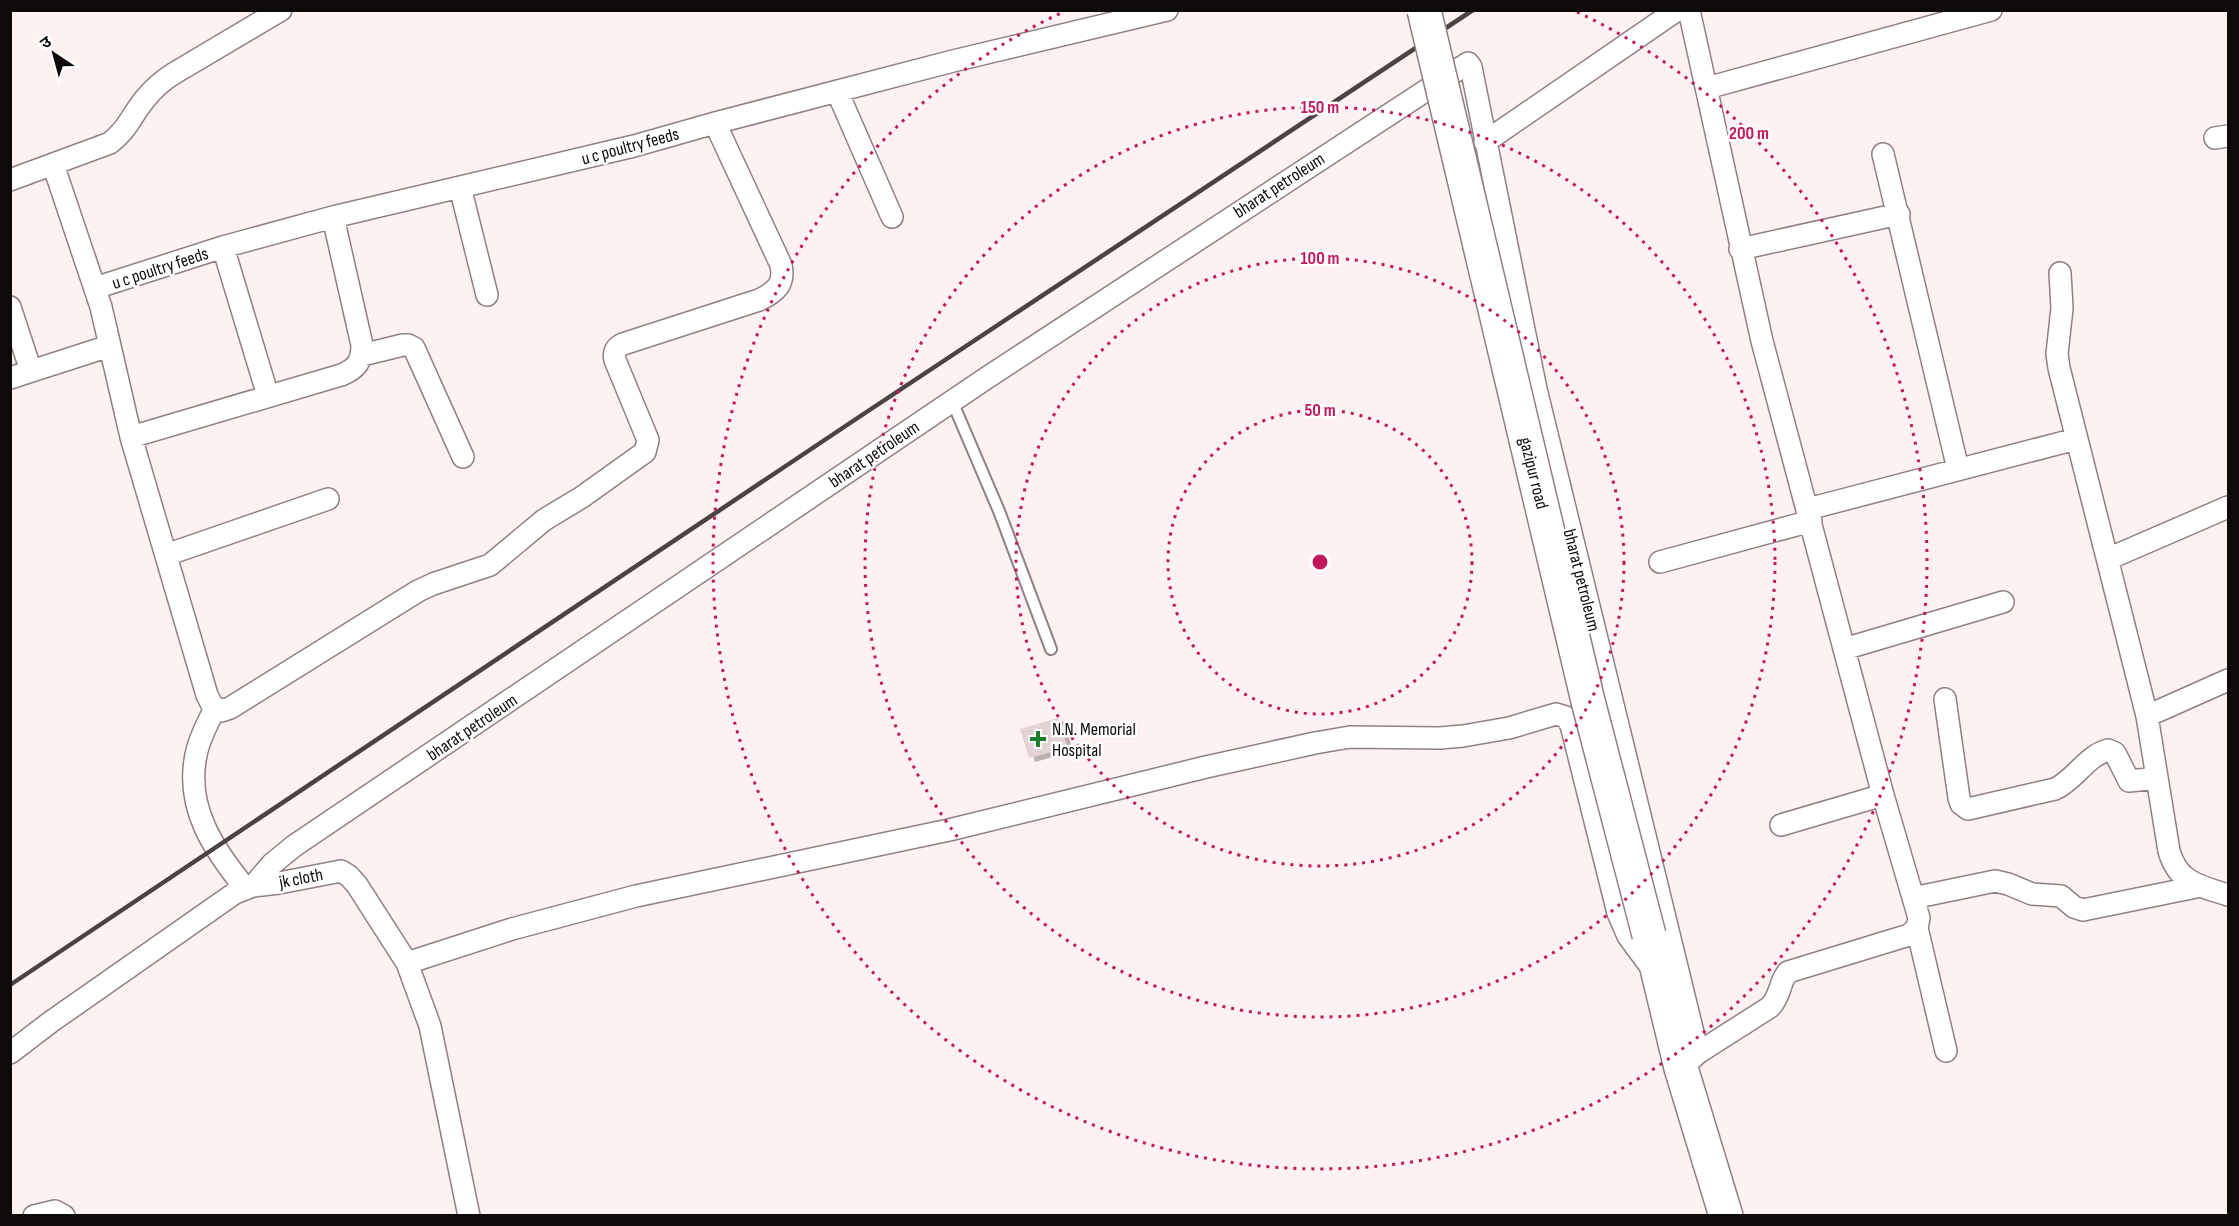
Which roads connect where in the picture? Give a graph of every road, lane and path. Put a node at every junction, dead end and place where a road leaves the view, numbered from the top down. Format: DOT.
graph roads {
  1 [pos="281,10"];
  2 [pos="1167,10"];
  3 [pos="1424,10"];
  4 [pos="1677,10"];
  5 [pos="1689,10"];
  6 [pos="1991,10"];
  7 [pos="1707,88"];
  8 [pos="837,91"];
  9 [pos="715,123"];
  10 [pos="1485,142"];
  11 [pos="1883,154"];
  12 [pos="53,164"];
  13 [pos="10,180"];
  14 [pos="460,187"];
  15 [pos="1899,214"];
  16 [pos="333,217"];
  17 [pos="892,217"];
  18 [pos="223,247"];
  19 [pos="1740,249"];
  20 [pos="2060,273"];
  21 [pos="95,288"];
  22 [pos="487,294"];
  23 [pos="10,307"];
  24 [pos="109,346"];
  25 [pos="362,355"];
  26 [pos="31,371"];
  27 [pos="10,378"];
  28 [pos="268,396"];
  29 [pos="952,401"];
  30 [pos="131,437"];
  31 [pos="2076,439"];
  32 [pos="463,457"];
  33 [pos="1958,469"];
  34 [pos="328,499"];
  35 [pos="2229,507"];
  36 [pos="1809,515"];
  37 [pos="166,555"];
  38 [pos="2108,559"];
  39 [pos="1660,562"];
  40 [pos="2003,602"];
  41 [pos="1051,649"];
  42 [pos="1844,649"];
  43 [pos="2229,680"];
  44 [pos="1945,699"];
  45 [pos="215,708"];
  46 [pos="2147,716"];
  47 [pos="2157,778"];
  48 [pos="1883,795"];
  49 [pos="1781,825"];
  50 [pos="2201,886"];
  51 [pos="250,887"];
  52 [pos="2229,895"];
  53 [pos="1913,898"];
  54 [pos="1917,928"];
  55 [pos="407,963"];
  56 [pos="1657,975"];
  57 [pos="1946,1051"];
  58 [pos="10,1053"];
  59 [pos="1690,1061"];
  60 [pos="34,1215"];
  61 [pos="64,1215"];
  62 [pos="469,1215"];
  63 [pos="1726,1215"];
  1 -- 12 [label="street"];
  2 -- 8 [label="street, u c poultry feeds"];
  3 -- 56 [label="main road, gazipur road, bridge"];
  4 -- 10 [label="street"];
  5 -- 7 [label="street"];
  6 -- 7 [label="street"];
  7 -- 19 [label="street"];
  8 -- 9 [label="street, u c poultry feeds"];
  8 -- 17 [label="street"];
  9 -- 14 [label="street, u c poultry feeds"];
  9 -- 45 [label="street"];
  10 -- 29 [label="street, bharat petroleum"];
  10 -- 59 [label="street, bharat petroleum"];
  11 -- 15 [label="street"];
  12 -- 13 [label="street"];
  12 -- 21 [label="street"];
  14 -- 16 [label="street, u c poultry feeds"];
  14 -- 22 [label="street"];
  15 -- 19 [label="street"];
  15 -- 33 [label="street"];
  16 -- 18 [label="street, u c poultry feeds"];
  16 -- 25 [label="street"];
  18 -- 21 [label="street, u c poultry feeds"];
  18 -- 28 [label="street"];
  19 -- 36 [label="street"];
  20 -- 31 [label="street"];
  21 -- 24 [label="street"];
  23 -- 26 [label="street"];
  24 -- 26 [label="street"];
  24 -- 30 [label="street"];
  25 -- 28 [label="street"];
  25 -- 32 [label="street"];
  26 -- 27 [label="street"];
  28 -- 30 [label="street"];
  29 -- 41 [label="lane"];
  29 -- 51 [label="street, bharat petroleum"];
  30 -- 37 [label="street"];
  31 -- 33 [label="street"];
  31 -- 38 [label="street"];
  33 -- 36 [label="street"];
  34 -- 37 [label="street"];
  35 -- 38 [label="street"];
  36 -- 39 [label="street"];
  36 -- 42 [label="street"];
  37 -- 45 [label="street"];
  38 -- 46 [label="street"];
  40 -- 42 [label="street"];
  42 -- 48 [label="street"];
  43 -- 46 [label="street"];
  44 -- 47 [label="street"];
  45 -- 51 [label="street"];
  46 -- 47 [label="street"];
  47 -- 50 [label="street"];
  48 -- 49 [label="street"];
  48 -- 53 [label="street"];
  50 -- 52 [label="street"];
  50 -- 53 [label="street"];
  51 -- 55 [label="street, jk cloth"];
  51 -- 58 [label="street, jk cloth"];
  53 -- 54 [label="street"];
  54 -- 57 [label="street"];
  54 -- 59 [label="street"];
  55 -- 56 [label="street"];
  55 -- 62 [label="street, jk cloth"];
  56 -- 59 [label="main road, gazipur road"];
  59 -- 63 [label="main road, gazipur road"];
  60 -- 61 [label="street"];
}
